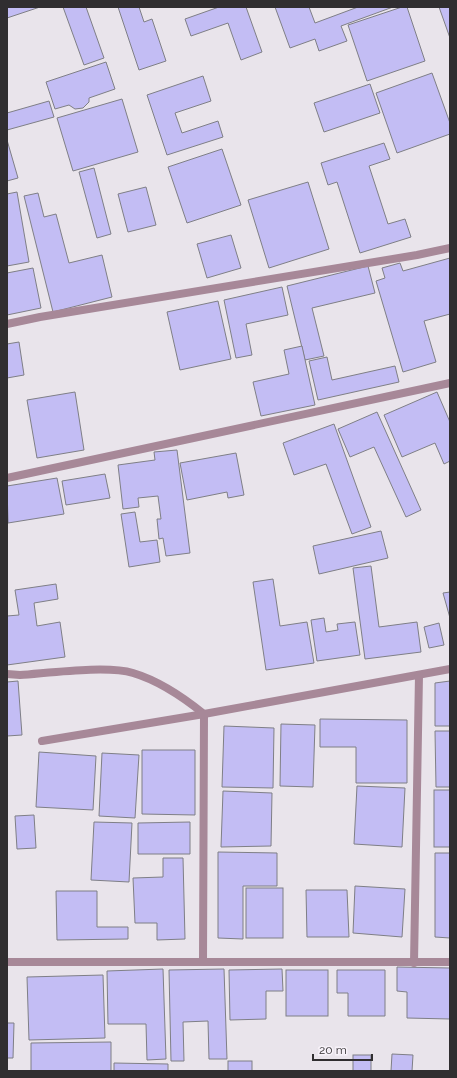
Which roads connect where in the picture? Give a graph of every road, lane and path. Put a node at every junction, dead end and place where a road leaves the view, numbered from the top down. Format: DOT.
graph roads {
  1 [pos="450,248"];
  2 [pos="7,324"];
  3 [pos="450,383"];
  4 [pos="7,478"];
  5 [pos="450,669"];
  6 [pos="7,674"];
  7 [pos="419,675"];
  8 [pos="204,714"];
  9 [pos="42,741"];
  10 [pos="203,961"];
  11 [pos="7,962"];
  12 [pos="450,962"];
  13 [pos="414,963"];
  1 -- 2 [label="street"];
  3 -- 4 [label="street"];
  5 -- 7 [label="street"];
  6 -- 8 [label="street"];
  7 -- 8 [label="street"];
  7 -- 13 [label="street"];
  8 -- 9 [label="street"];
  8 -- 10 [label="street"];
  10 -- 11 [label="street"];
  10 -- 13 [label="street"];
  12 -- 13 [label="street"];
}
